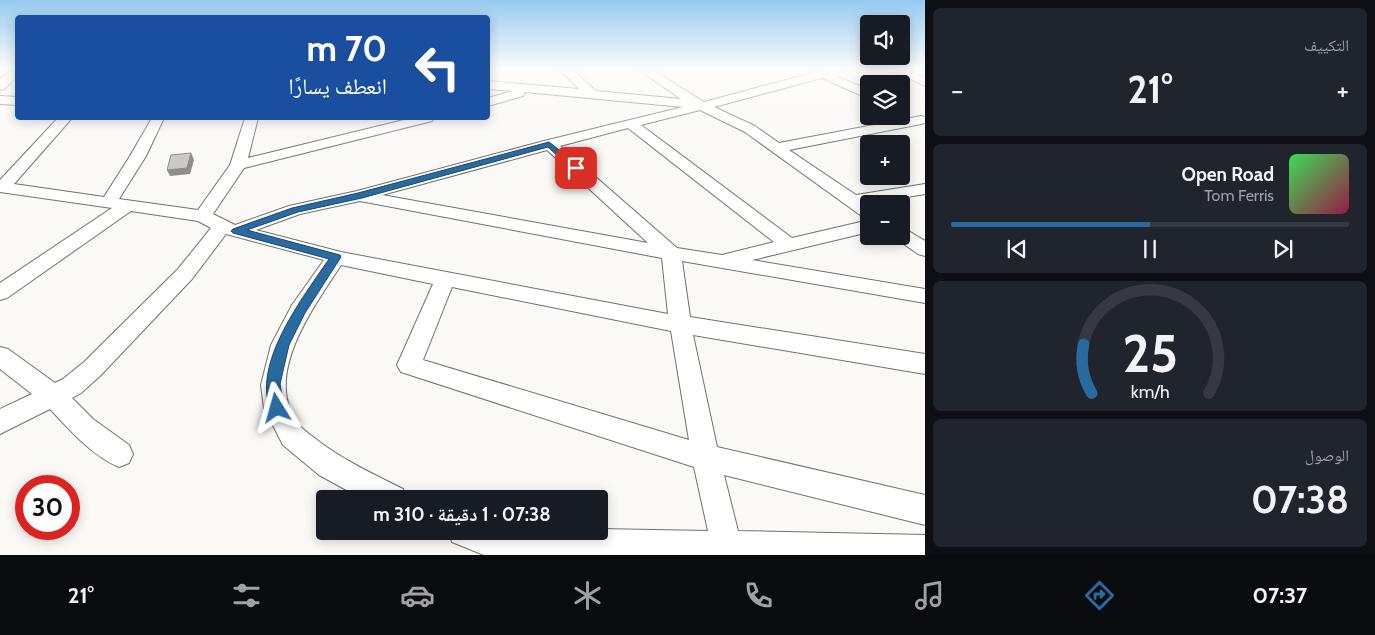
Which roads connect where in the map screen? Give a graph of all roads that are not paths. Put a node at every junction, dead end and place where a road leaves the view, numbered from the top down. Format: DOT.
graph roads {
  1 [pos="511,96"];
  2 [pos="614,96"];
  3 [pos="686,96"];
  4 [pos="740,96"];
  5 [pos="0,100"];
  6 [pos="15,101"];
  7 [pos="490,101"];
  8 [pos="702,106"];
  9 [pos="910,114"];
  10 [pos="63,120"];
  11 [pos="157,120"];
  12 [pos="250,120"];
  13 [pos="419,120"];
  14 [pos="923,120"];
  15 [pos="630,124"];
  16 [pos="549,144"];
  17 [pos="775,148"];
  18 [pos="238,165"];
  19 [pos="1,188"];
  20 [pos="925,189"];
  21 [pos="359,196"];
  22 [pos="853,201"];
  23 [pos="109,202"];
  24 [pos="129,204"];
  25 [pos="860,206"];
  26 [pos="220,225"];
  27 [pos="860,228"];
  28 [pos="910,240"];
  29 [pos="788,244"];
  30 [pos="925,250"];
  31 [pos="671,253"];
  32 [pos="336,257"];
  33 [pos="720,262"];
  34 [pos="446,279"];
  35 [pos="0,293"];
  36 [pos="925,296"];
  37 [pos="679,324"];
  38 [pos="0,356"];
  39 [pos="925,364"];
  40 [pos="54,396"];
  41 [pos="0,422"];
  42 [pos="119,454"];
  43 [pos="704,457"];
  44 [pos="376,490"];
  45 [pos="925,510"];
  46 [pos="485,540"];
  47 [pos="727,546"];
  48 [pos="925,550"];
  1 -- 7 [label="street"];
  2 -- 8 [label="street"];
  3 -- 8 [label="street"];
  4 -- 8 [label="street"];
  5 -- 6 [label="street"];
  8 -- 15 [label="street"];
  8 -- 17 [label="street"];
  9 -- 14 [label="street"];
  10 -- 19 [label="street"];
  11 -- 23 [label="street"];
  12 -- 18 [label="street"];
  13 -- 18 [label="street"];
  14 -- 17 [label="street"];
  15 -- 16 [label="street"];
  15 -- 29 [label="street"];
  16 -- 21 [label="street"];
  16 -- 31 [label="street"];
  17 -- 22 [label="street"];
  18 -- 26 [label="street"];
  19 -- 23 [label="street"];
  20 -- 22 [label="street"];
  21 -- 26 [label="street"];
  21 -- 31 [label="street"];
  22 -- 25 [label="street"];
  23 -- 24 [label="street"];
  24 -- 26 [label="street"];
  24 -- 35 [label="street"];
  26 -- 32 [label="street"];
  26 -- 40 [label="street"];
  27 -- 29 [label="street"];
  28 -- 30 [label="street"];
  29 -- 33 [label="street"];
  31 -- 33 [label="street"];
  31 -- 37 [label="street"];
  32 -- 34 [label="street"];
  32 -- 44 [label="street"];
  33 -- 36 [label="street"];
  34 -- 37 [label="street"];
  34 -- 43 [label="street"];
  37 -- 39 [label="street"];
  37 -- 43 [label="street"];
  38 -- 40 [label="street"];
  40 -- 41 [label="street"];
  40 -- 42 [label="street"];
  43 -- 45 [label="street"];
  43 -- 47 [label="street"];
  46 -- 47 [label="street"];
  47 -- 48 [label="street"];
}
